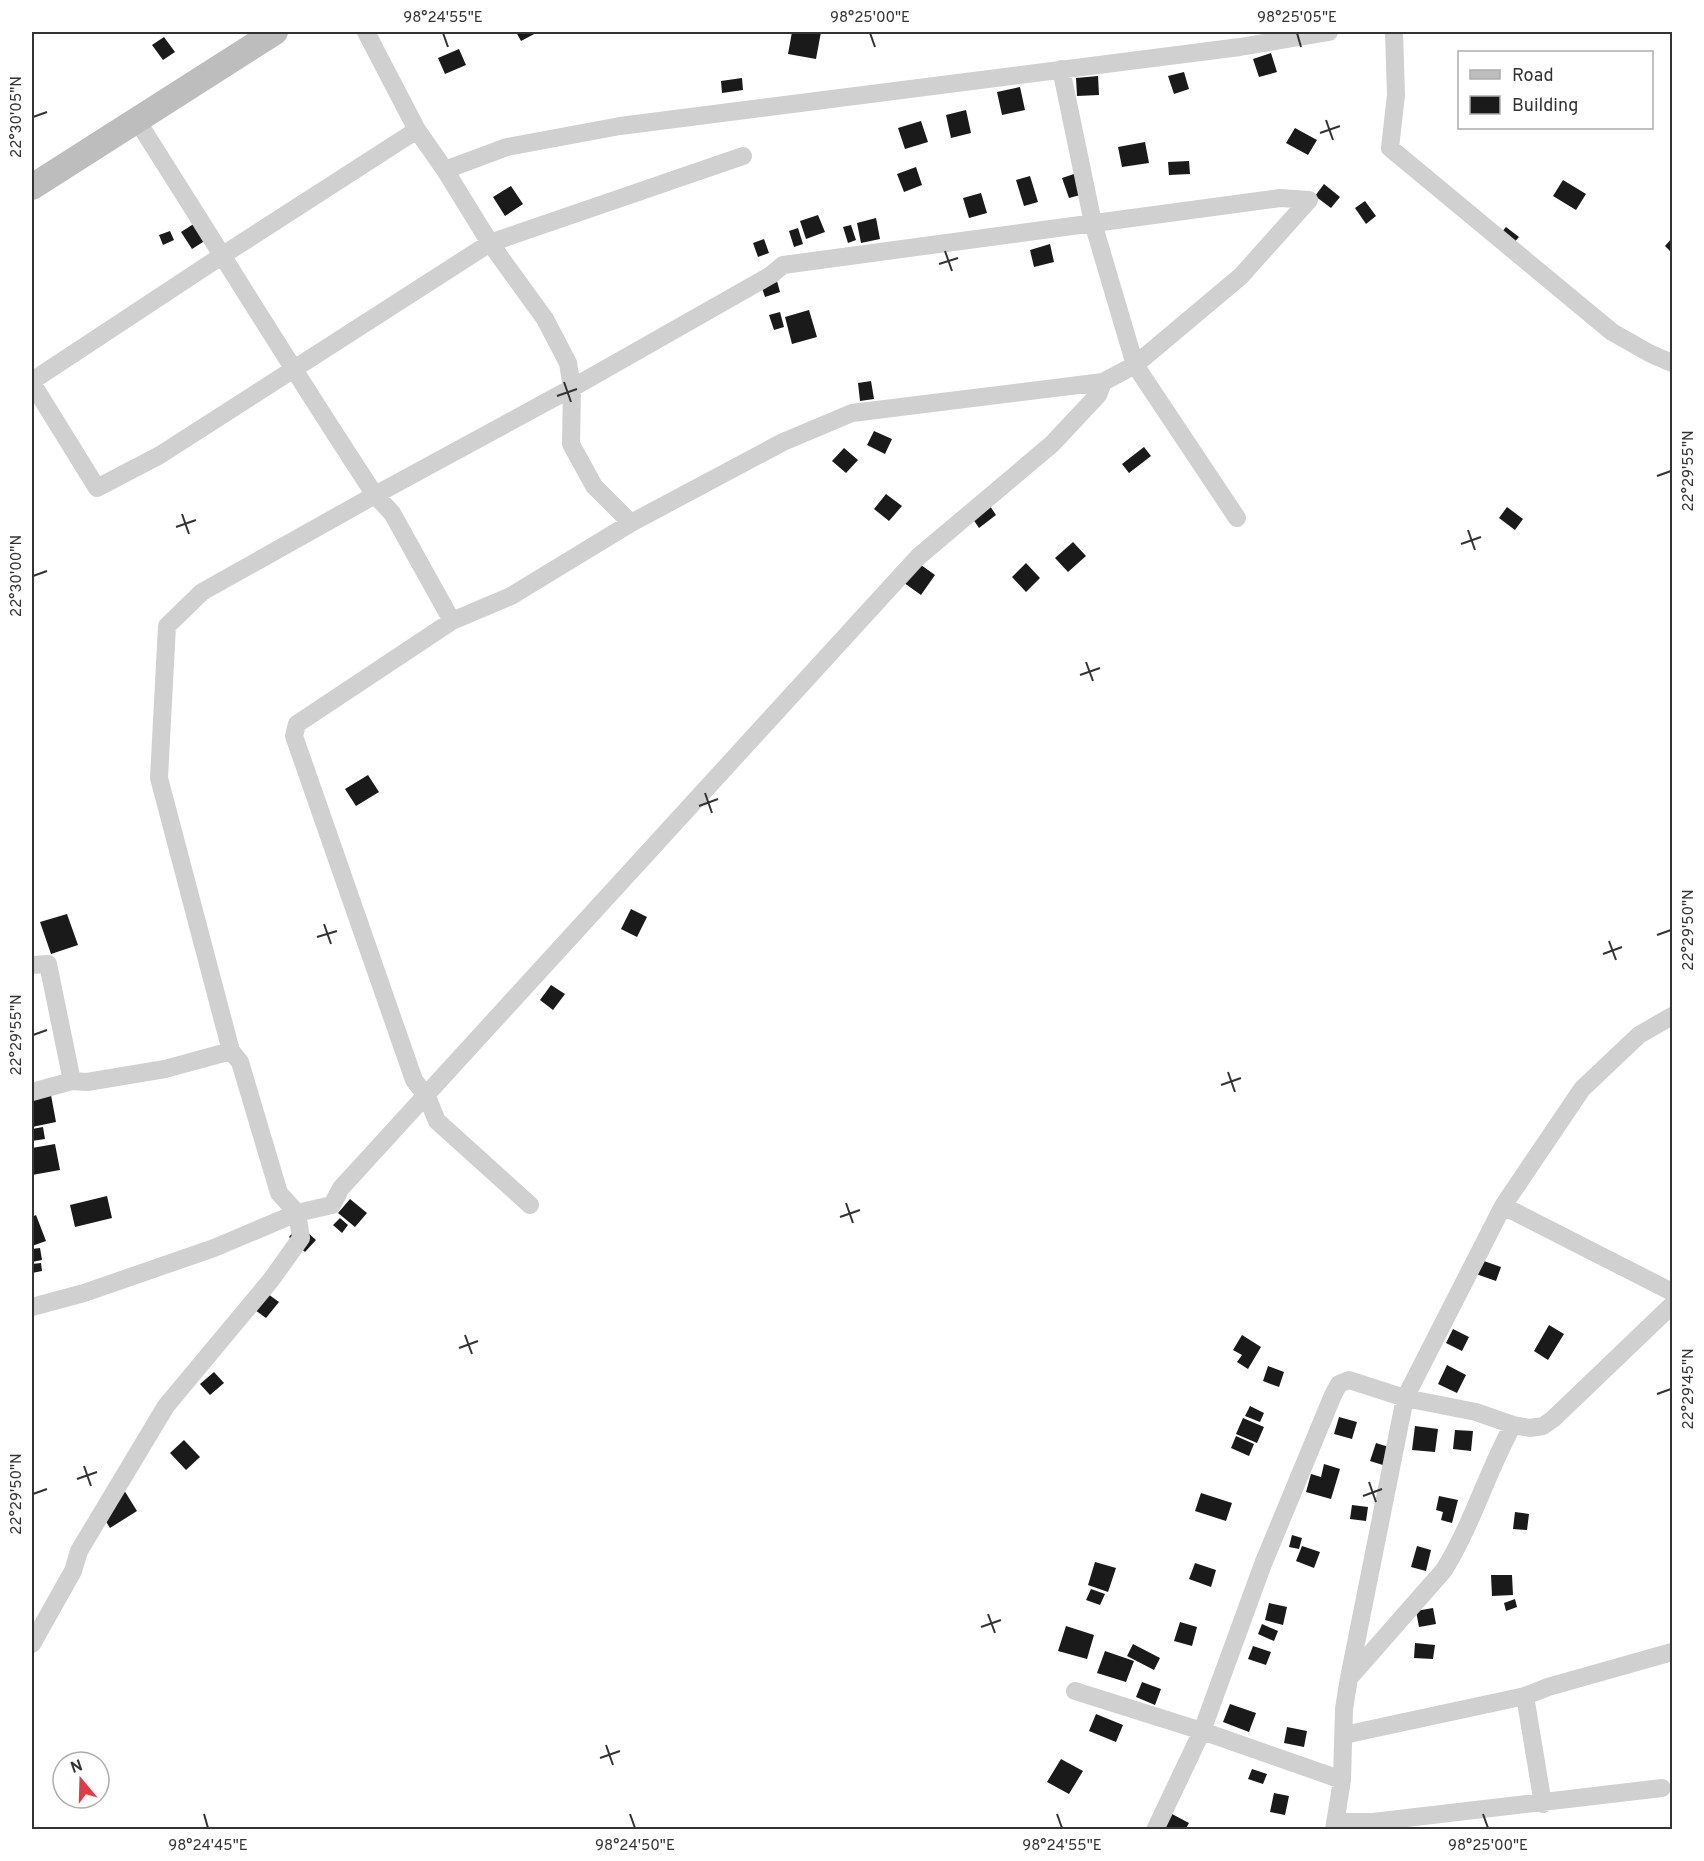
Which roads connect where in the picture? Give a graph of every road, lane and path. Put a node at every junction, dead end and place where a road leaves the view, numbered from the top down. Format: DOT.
graph roads {
  1 [pos="275,32"];
  2 [pos="366,32"];
  3 [pos="1329,32"];
  4 [pos="1394,32"];
  5 [pos="1061,69"];
  6 [pos="136,119"];
  7 [pos="417,130"];
  8 [pos="743,156"];
  9 [pos="445,170"];
  10 [pos="32,187"];
  11 [pos="1093,223"];
  12 [pos="490,243"];
  13 [pos="223,255"];
  14 [pos="1672,363"];
  15 [pos="1135,365"];
  16 [pos="291,369"];
  17 [pos="32,382"];
  18 [pos="1103,382"];
  19 [pos="572,388"];
  20 [pos="375,495"];
  21 [pos="1237,518"];
  22 [pos="631,523"];
  23 [pos="453,621"];
  24 [pos="32,965"];
  25 [pos="1672,1016"];
  26 [pos="231,1051"];
  27 [pos="72,1081"];
  28 [pos="32,1092"];
  29 [pos="427,1097"];
  30 [pos="530,1205"];
  31 [pos="1503,1206"];
  32 [pos="297,1214"];
  33 [pos="1672,1304"];
  34 [pos="32,1307"];
  35 [pos="1405,1398"];
  36 [pos="1513,1425"];
  37 [pos="32,1644"];
  38 [pos="1672,1652"];
  39 [pos="1349,1678"];
  40 [pos="1075,1691"];
  41 [pos="1525,1696"];
  42 [pos="1202,1731"];
  43 [pos="1344,1735"];
  44 [pos="1342,1780"];
  45 [pos="1662,1788"];
  46 [pos="1543,1804"];
  47 [pos="1334,1826"];
  48 [pos="1155,1830"];
  1 -- 6 [label="street"];
  2 -- 7 [label="street"];
  3 -- 5 [label="street"];
  4 -- 14 [label="street"];
  5 -- 9 [label="street"];
  5 -- 11 [label="street"];
  6 -- 10 [label="street"];
  6 -- 13 [label="street"];
  7 -- 9 [label="street"];
  7 -- 13 [label="street"];
  8 -- 12 [label="street"];
  9 -- 12 [label="street"];
  11 -- 15 [label="street"];
  11 -- 15 [label="street"];
  11 -- 19 [label="street"];
  12 -- 16 [label="street"];
  12 -- 19 [label="street"];
  13 -- 16 [label="street"];
  13 -- 17 [label="street"];
  15 -- 18 [label="street"];
  15 -- 21 [label="street"];
  16 -- 17 [label="street"];
  16 -- 20 [label="street"];
  18 -- 22 [label="street"];
  18 -- 29 [label="street"];
  19 -- 20 [label="street"];
  19 -- 22 [label="street"];
  20 -- 23 [label="street"];
  20 -- 26 [label="street"];
  22 -- 23 [label="street"];
  23 -- 29 [label="street"];
  24 -- 27 [label="street"];
  25 -- 31 [label="street"];
  26 -- 27 [label="street"];
  26 -- 32 [label="street"];
  27 -- 28 [label="street"];
  29 -- 30 [label="street"];
  29 -- 32 [label="street"];
  31 -- 33 [label="street"];
  31 -- 35 [label="street"];
  32 -- 34 [label="street"];
  32 -- 37 [label="street"];
  33 -- 36 [label="street"];
  35 -- 36 [label="street"];
  35 -- 39 [label="street"];
  35 -- 42 [label="street"];
  36 -- 39 [label="street"];
  38 -- 41 [label="street"];
  39 -- 43 [label="street"];
  40 -- 42 [label="street"];
  41 -- 43 [label="street"];
  41 -- 46 [label="street"];
  42 -- 44 [label="street"];
  42 -- 48 [label="street"];
  43 -- 44 [label="street"];
  44 -- 47 [label="street"];
  45 -- 46 [label="street"];
  46 -- 47 [label="street"];
}
